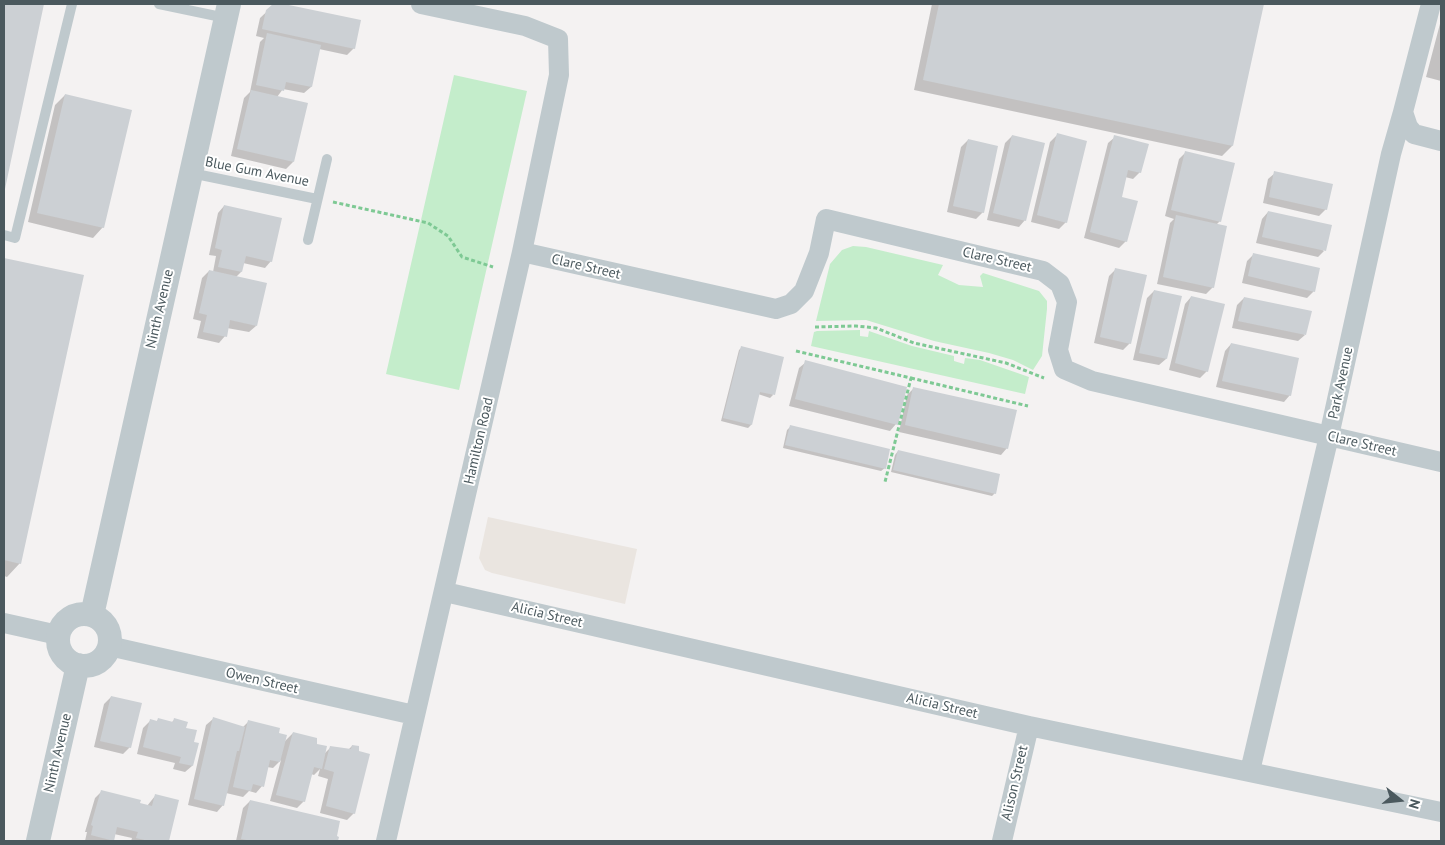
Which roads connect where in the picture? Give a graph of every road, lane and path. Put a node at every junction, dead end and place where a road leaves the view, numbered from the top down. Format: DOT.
graph roads {
  1 [pos="72,4"];
  2 [pos="159,4"];
  3 [pos="421,4"];
  4 [pos="1431,4"];
  5 [pos="227,11"];
  6 [pos="1405,120"];
  7 [pos="1441,141"];
  8 [pos="327,159"];
  9 [pos="190,173"];
  10 [pos="317,199"];
  11 [pos="4,235"];
  12 [pos="308,240"];
  13 [pos="522,252"];
  14 [pos="493,267"];
  15 [pos="815,327"];
  16 [pos="796,351"];
  17 [pos="910,378"];
  18 [pos="1046,378"];
  19 [pos="1028,406"];
  20 [pos="1329,436"];
  21 [pos="1441,462"];
  22 [pos="886,482"];
  23 [pos="445,592"];
  24 [pos="92,615"];
  25 [pos="4,623"];
  26 [pos="58,635"];
  27 [pos="109,646"];
  28 [pos="78,665"];
  29 [pos="414,715"];
  30 [pos="1029,726"];
  31 [pos="1250,770"];
  32 [pos="1441,812"];
  33 [pos="38,841"];
  34 [pos="386,841"];
  35 [pos="1002,841"];
  1 -- 11 [label="lane"];
  2 -- 5 [label="lane"];
  3 -- 13 [label="street, Hamilton Road"];
  4 -- 6 [label="street, Park Avenue"];
  5 -- 9 [label="street, Ninth Avenue"];
  6 -- 7 [label="street"];
  6 -- 20 [label="street, Park Avenue"];
  8 -- 10 [label="lane, Blue Gum Avenue"];
  9 -- 10 [label="lane, Blue Gum Avenue"];
  9 -- 24 [label="street, Ninth Avenue"];
  10 -- 12 [label="lane, Blue Gum Avenue"];
  10 -- 14 [label="path"];
  13 -- 20 [label="street, Clare Street"];
  13 -- 23 [label="street, Hamilton Road"];
  15 -- 18 [label="path"];
  16 -- 17 [label="path"];
  17 -- 19 [label="path"];
  17 -- 22 [label="path"];
  20 -- 21 [label="street, Clare Street"];
  20 -- 31 [label="street, Park Avenue"];
  23 -- 29 [label="street, Hamilton Road"];
  23 -- 30 [label="street, Alicia Street"];
  24 -- 26 [label="street"];
  24 -- 27 [label="street"];
  25 -- 26 [label="street"];
  26 -- 28 [label="street"];
  27 -- 28 [label="street"];
  27 -- 29 [label="street, Owen Street"];
  28 -- 33 [label="street, Ninth Avenue"];
  29 -- 34 [label="street, Hamilton Road"];
  30 -- 31 [label="street, Alicia Street"];
  30 -- 35 [label="street, Alison Street"];
  31 -- 32 [label="street, Alicia Street"];
}
